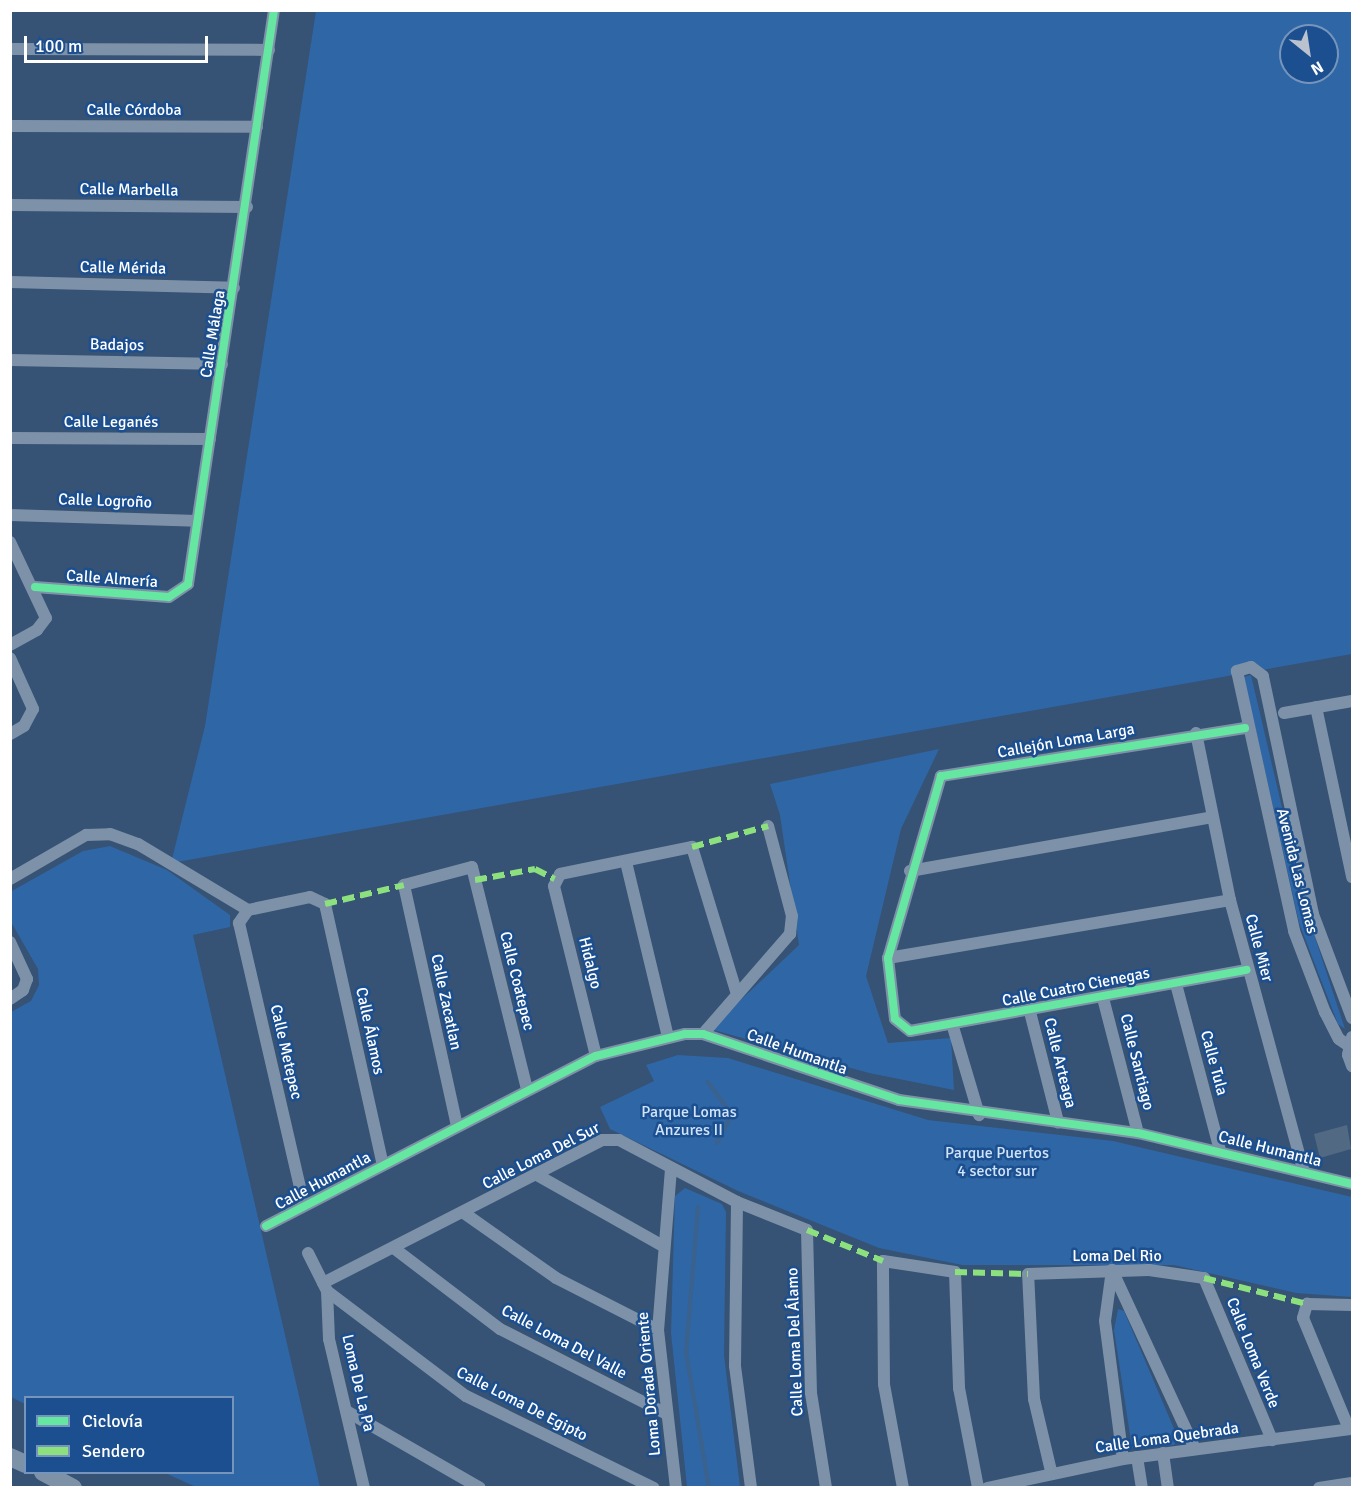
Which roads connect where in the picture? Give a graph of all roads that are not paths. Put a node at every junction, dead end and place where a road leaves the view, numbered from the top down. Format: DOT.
graph roads {
  1 [pos="274,10"];
  2 [pos="10,49"];
  3 [pos="269,50"];
  4 [pos="10,126"];
  5 [pos="257,127"];
  6 [pos="10,205"];
  7 [pos="247,207"];
  8 [pos="10,282"];
  9 [pos="234,288"];
  10 [pos="10,360"];
  11 [pos="222,364"];
  12 [pos="10,438"];
  13 [pos="210,439"];
  14 [pos="10,514"];
  15 [pos="197,521"];
  16 [pos="12,547"];
  17 [pos="35,587"];
  18 [pos="186,589"];
  19 [pos="10,645"];
  20 [pos="10,658"];
  21 [pos="1353,701"];
  22 [pos="1316,707"];
  23 [pos="1284,713"];
  24 [pos="1245,728"];
  25 [pos="1196,733"];
  26 [pos="10,734"];
  27 [pos="1212,817"];
  28 [pos="768,826"];
  29 [pos="626,862"];
  30 [pos="910,871"];
  31 [pos="1353,878"];
  32 [pos="10,879"];
  33 [pos="476,880"];
  34 [pos="1230,900"];
  35 [pos="248,910"];
  36 [pos="10,942"];
  37 [pos="888,958"];
  38 [pos="1247,970"];
  39 [pos="1176,984"];
  40 [pos="736,991"];
  41 [pos="1103,998"];
  42 [pos="10,999"];
  43 [pos="1030,1012"];
  44 [pos="1353,1018"];
  45 [pos="953,1027"];
  46 [pos="703,1034"];
  47 [pos="668,1037"];
  48 [pos="1351,1045"];
  49 [pos="596,1056"];
  50 [pos="1353,1066"];
  51 [pos="527,1089"];
  52 [pos="979,1115"];
  53 [pos="1058,1122"];
  54 [pos="457,1126"];
  55 [pos="1138,1133"];
  56 [pos="1220,1150"];
  57 [pos="383,1165"];
  58 [pos="670,1169"];
  59 [pos="1303,1170"];
  60 [pos="537,1175"];
  61 [pos="1353,1184"];
  62 [pos="737,1202"];
  63 [pos="304,1205"];
  64 [pos="464,1214"];
  65 [pos="266,1226"];
  66 [pos="807,1230"];
  67 [pos="661,1245"];
  68 [pos="395,1249"];
  69 [pos="308,1253"];
  70 [pos="1112,1270"];
  71 [pos="1204,1278"];
  72 [pos="325,1287"];
  73 [pos="1353,1305"];
  74 [pos="658,1330"];
  75 [pos="348,1412"];
  76 [pos="665,1413"];
  77 [pos="1351,1429"];
  78 [pos="1272,1440"];
  79 [pos="1195,1449"];
  80 [pos="1163,1453"];
  81 [pos="10,1457"];
  82 [pos="1137,1457"];
  83 [pos="1124,1459"];
  84 [pos="24,1463"];
  85 [pos="1051,1471"];
  86 [pos="45,1474"];
  87 [pos="1353,1483"];
  88 [pos="74,1488"];
  89 [pos="364,1488"];
  90 [pos="480,1488"];
  91 [pos="654,1488"];
  92 [pos="676,1488"];
  93 [pos="752,1488"];
  94 [pos="826,1488"];
  95 [pos="903,1488"];
  96 [pos="978,1488"];
  97 [pos="987,1488"];
  98 [pos="1142,1488"];
  99 [pos="1168,1488"];
  100 [pos="1319,1488"];
  1 -- 3 [label="street, Calle Málaga"];
  2 -- 3 [label="street"];
  3 -- 5 [label="street, Calle Málaga"];
  4 -- 5 [label="street, Calle Córdoba"];
  5 -- 7 [label="street, Calle Málaga"];
  6 -- 7 [label="street, Calle Marbella"];
  7 -- 9 [label="street, Calle Málaga"];
  8 -- 9 [label="street, Calle Mérida"];
  9 -- 11 [label="street, Calle Málaga"];
  10 -- 11 [label="street, Badajos"];
  11 -- 13 [label="street, Calle Málaga"];
  12 -- 13 [label="street, Calle Leganés"];
  13 -- 15 [label="street, Calle Málaga"];
  14 -- 15 [label="street, Calle Logroño"];
  15 -- 18 [label="street, Calle Málaga"];
  16 -- 17 [label="street"];
  17 -- 18 [label="street, Calle Almería"];
  17 -- 19 [label="street"];
  20 -- 26 [label="street"];
  21 -- 22 [label="street"];
  22 -- 23 [label="street"];
  22 -- 31 [label="street"];
  24 -- 25 [label="street, Callejón Loma Larga"];
  24 -- 44 [label="street, Avenida Las Lomas"];
  24 -- 48 [label="street, Avenida Las Lomas"];
  25 -- 27 [label="street, Calle Mier"];
  25 -- 30 [label="street, Callejón Loma Larga"];
  27 -- 30 [label="street"];
  27 -- 34 [label="street, Calle Mier"];
  28 -- 40 [label="street"];
  29 -- 40 [label="street"];
  29 -- 47 [label="street"];
  29 -- 49 [label="street, Hidalgo"];
  30 -- 37 [label="street"];
  32 -- 35 [label="street"];
  33 -- 51 [label="street, Calle Coatepec"];
  33 -- 54 [label="street, Calle Zacatlan"];
  34 -- 37 [label="street"];
  34 -- 38 [label="street, Calle Mier"];
  35 -- 57 [label="street, Calle Álamos"];
  35 -- 63 [label="street, Calle Metepec"];
  36 -- 42 [label="street"];
  37 -- 45 [label="street, Calle Cuatro Cienegas"];
  38 -- 39 [label="street, Calle Cuatro Cienegas"];
  38 -- 59 [label="street, Calle Mier"];
  39 -- 41 [label="street, Calle Cuatro Cienegas"];
  39 -- 56 [label="street, Calle Tula"];
  40 -- 46 [label="street"];
  41 -- 43 [label="street, Calle Cuatro Cienegas"];
  41 -- 55 [label="street, Calle Santiago"];
  43 -- 45 [label="street, Calle Cuatro Cienegas"];
  43 -- 53 [label="street, Calle Arteaga"];
  45 -- 52 [label="street"];
  46 -- 47 [label="street, Calle Humantla"];
  46 -- 52 [label="street, Calle Humantla"];
  47 -- 49 [label="street, Calle Humantla"];
  48 -- 50 [label="street, Avenida Las Lomas"];
  49 -- 51 [label="street, Calle Humantla"];
  51 -- 54 [label="street, Calle Humantla"];
  52 -- 53 [label="street, Calle Humantla"];
  53 -- 55 [label="street, Calle Humantla"];
  54 -- 57 [label="street, Calle Humantla"];
  55 -- 56 [label="street, Calle Humantla"];
  56 -- 59 [label="street, Calle Humantla"];
  57 -- 63 [label="street, Calle Humantla"];
  58 -- 60 [label="street, Calle Loma Del Sur"];
  58 -- 62 [label="street, Calle Loma Del Sur"];
  58 -- 67 [label="street, Loma Dorada Oriente"];
  59 -- 61 [label="street, Calle Humantla"];
  60 -- 64 [label="street, Calle Loma Del Sur"];
  60 -- 67 [label="street"];
  62 -- 66 [label="street, Calle Loma Del Sur"];
  62 -- 93 [label="street"];
  63 -- 65 [label="street, Calle Humantla"];
  64 -- 68 [label="street, Calle Loma Del Sur"];
  64 -- 74 [label="street"];
  66 -- 94 [label="street, Calle Loma Del Álamo"];
  67 -- 74 [label="street, Loma Dorada Oriente"];
  68 -- 72 [label="street, Calle Loma Del Sur"];
  68 -- 76 [label="street, Calle Loma Del Valle"];
  69 -- 72 [label="street, Loma De La Pa"];
  70 -- 71 [label="street, Loma Del Rio"];
  70 -- 79 [label="street"];
  70 -- 83 [label="street"];
  70 -- 85 [label="street, Loma Del Rio"];
  71 -- 78 [label="street, Calle Loma Verde"];
  72 -- 75 [label="street, Loma De La Pa"];
  72 -- 91 [label="street, Calle Loma De Egipto"];
  73 -- 77 [label="street"];
  74 -- 76 [label="street, Loma Dorada Oriente"];
  75 -- 89 [label="street, Loma De La Pa"];
  75 -- 90 [label="street"];
  76 -- 92 [label="street, Loma Dorada Oriente"];
  77 -- 78 [label="street, Calle Loma Quebrada"];
  78 -- 79 [label="street, Calle Loma Quebrada"];
  79 -- 80 [label="street, Calle Loma Quebrada"];
  80 -- 82 [label="street, Calle Loma Quebrada"];
  80 -- 99 [label="street"];
  81 -- 84 [label="highway"];
  82 -- 83 [label="street, Calle Loma Quebrada"];
  82 -- 98 [label="street"];
  83 -- 85 [label="street, Calle Loma Quebrada"];
  85 -- 97 [label="street, Calle Loma Quebrada"];
  86 -- 88 [label="highway"];
  87 -- 100 [label="street"];
  95 -- 96 [label="street"];
}
